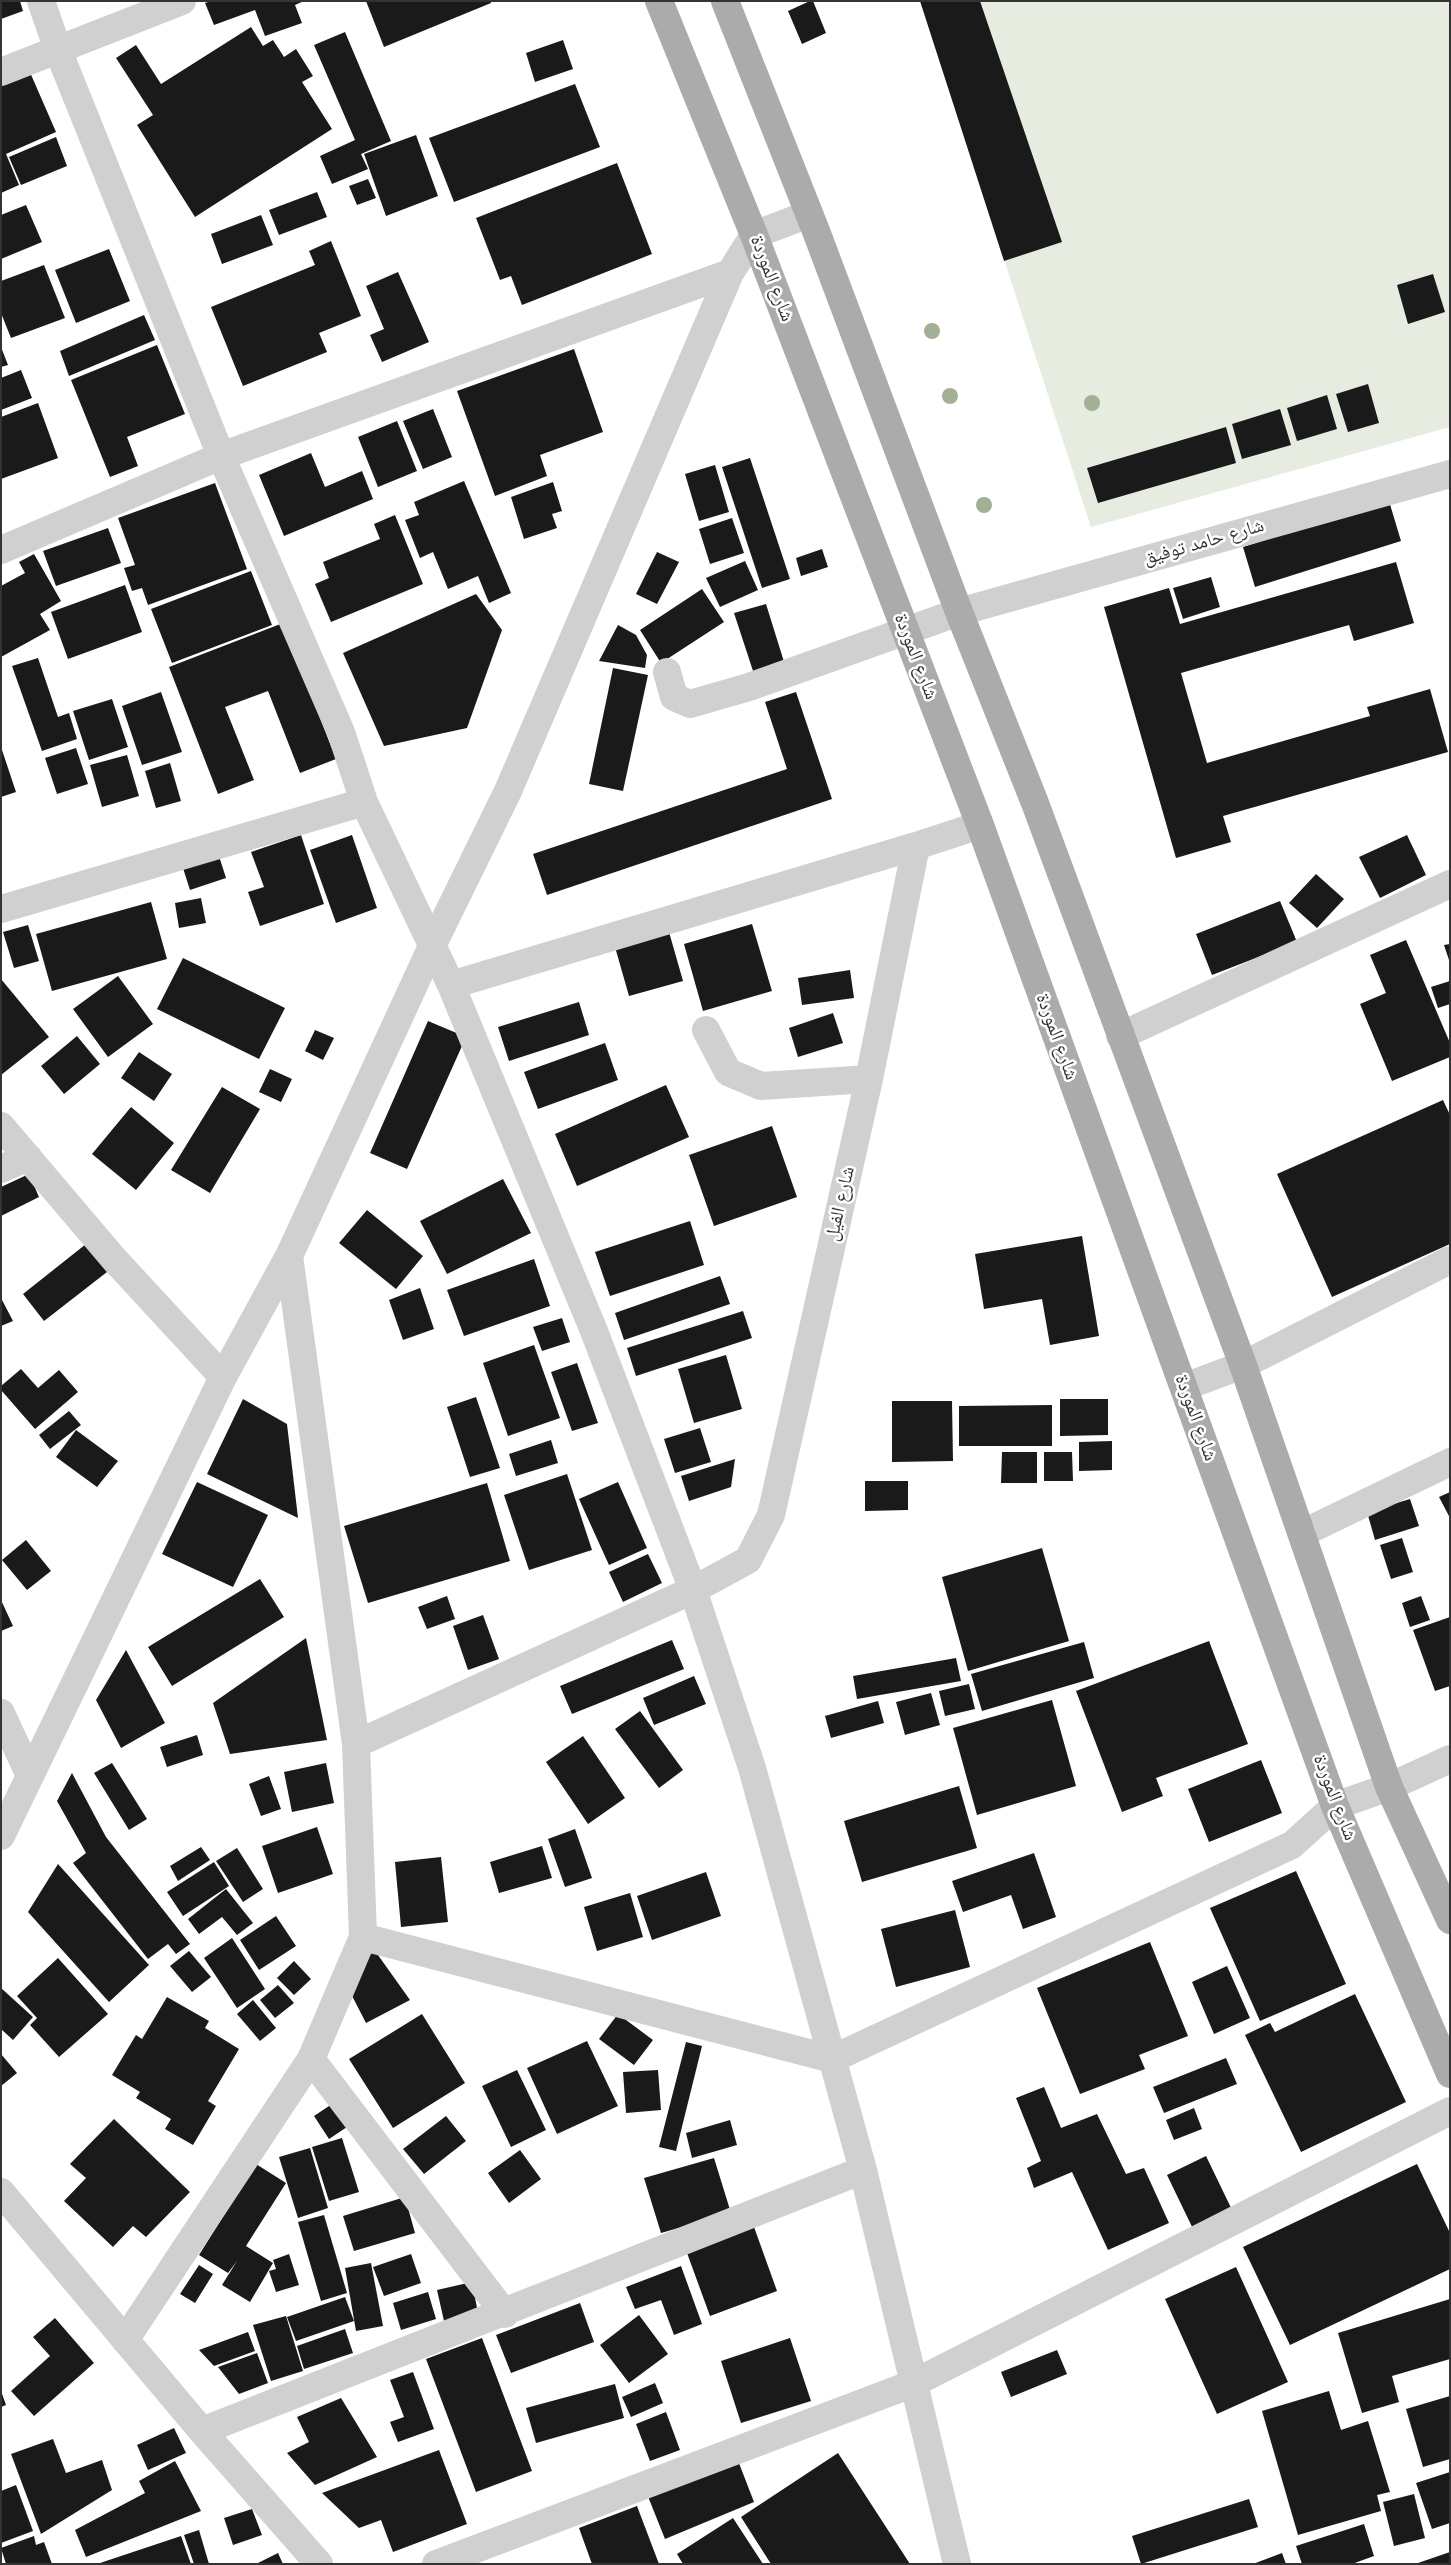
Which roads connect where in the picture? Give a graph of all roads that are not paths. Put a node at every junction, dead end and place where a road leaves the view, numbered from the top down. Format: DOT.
graph roads {
  1 [pos="41,1"];
  2 [pos="182,1"];
  3 [pos="659,1"];
  4 [pos="725,1"];
  5 [pos="58,50"];
  6 [pos="1,72"];
  7 [pos="809,214"];
  8 [pos="754,235"];
  9 [pos="730,273"];
  10 [pos="221,456"];
  11 [pos="1450,474"];
  12 [pos="1,550"];
  13 [pos="959,612"];
  14 [pos="905,630"];
  15 [pos="667,672"];
  16 [pos="364,802"];
  17 [pos="980,824"];
  18 [pos="916,846"];
  19 [pos="1450,884"];
  20 [pos="1,909"];
  21 [pos="433,944"];
  22 [pos="451,986"];
  23 [pos="706,1030"];
  24 [pos="1120,1036"];
  25 [pos="869,1079"];
  26 [pos="1,1126"];
  27 [pos="28,1157"];
  28 [pos="1,1169"];
  29 [pos="289,1256"];
  30 [pos="1450,1260"];
  31 [pos="1243,1365"];
  32 [pos="223,1377"];
  33 [pos="1184,1387"];
  34 [pos="1450,1462"];
  35 [pos="1303,1533"];
  36 [pos="693,1590"];
  37 [pos="1,1713"];
  38 [pos="356,1744"];
  39 [pos="1450,1759"];
  40 [pos="30,1776"];
  41 [pos="1389,1786"];
  42 [pos="1335,1806"];
  43 [pos="1,1836"];
  44 [pos="1450,1920"];
  45 [pos="363,1937"];
  46 [pos="832,2058"];
  47 [pos="311,2059"];
  48 [pos="1450,2074"];
  49 [pos="1450,2111"];
  50 [pos="863,2170"];
  51 [pos="1,2192"];
  52 [pos="505,2314"];
  53 [pos="125,2340"];
  54 [pos="912,2384"];
  55 [pos="202,2431"];
  56 [pos="319,2564"];
  57 [pos="436,2564"];
  58 [pos="957,2564"];
  1 -- 5 [label="street"];
  2 -- 5 [label="street"];
  3 -- 8 [label="main road, شارع الموردة"];
  4 -- 7 [label="main road"];
  5 -- 6 [label="street"];
  5 -- 10 [label="street"];
  7 -- 8 [label="street"];
  7 -- 13 [label="main road"];
  8 -- 9 [label="street"];
  8 -- 14 [label="main road, شارع الموردة"];
  9 -- 10 [label="street"];
  9 -- 21 [label="street"];
  10 -- 12 [label="street"];
  10 -- 16 [label="street"];
  11 -- 13 [label="street, شارع حامد توفيق"];
  13 -- 14 [label="street, شارع حامد توفيق"];
  13 -- 24 [label="main road"];
  14 -- 15 [label="street, شارع حامد توفيق"];
  14 -- 17 [label="main road, شارع الموردة"];
  16 -- 20 [label="street"];
  16 -- 21 [label="street"];
  17 -- 18 [label="street"];
  17 -- 33 [label="main road, شارع الموردة"];
  18 -- 22 [label="street"];
  18 -- 25 [label="street, شارع الفيل"];
  19 -- 24 [label="street"];
  21 -- 22 [label="street"];
  21 -- 29 [label="street"];
  22 -- 36 [label="street"];
  23 -- 25 [label="street"];
  24 -- 31 [label="main road"];
  25 -- 36 [label="street, شارع الفيل"];
  26 -- 27 [label="street"];
  27 -- 28 [label="street"];
  27 -- 32 [label="street"];
  29 -- 32 [label="street"];
  29 -- 38 [label="street"];
  30 -- 31 [label="street"];
  31 -- 33 [label="street"];
  31 -- 35 [label="main road"];
  32 -- 40 [label="street"];
  33 -- 42 [label="main road, شارع الموردة"];
  34 -- 35 [label="street"];
  35 -- 41 [label="main road"];
  36 -- 38 [label="street, شارع الفيل"];
  36 -- 46 [label="street"];
  37 -- 40 [label="street"];
  38 -- 45 [label="street"];
  39 -- 41 [label="street"];
  40 -- 43 [label="street"];
  41 -- 42 [label="street"];
  41 -- 44 [label="main road"];
  42 -- 46 [label="street"];
  42 -- 48 [label="main road, شارع الموردة"];
  45 -- 46 [label="street"];
  45 -- 47 [label="street"];
  46 -- 50 [label="street"];
  47 -- 52 [label="street"];
  47 -- 53 [label="street"];
  49 -- 54 [label="street"];
  50 -- 52 [label="street"];
  50 -- 54 [label="street"];
  51 -- 53 [label="street"];
  52 -- 55 [label="street"];
  53 -- 55 [label="street"];
  54 -- 57 [label="street"];
  54 -- 58 [label="street"];
  55 -- 56 [label="street"];
}
